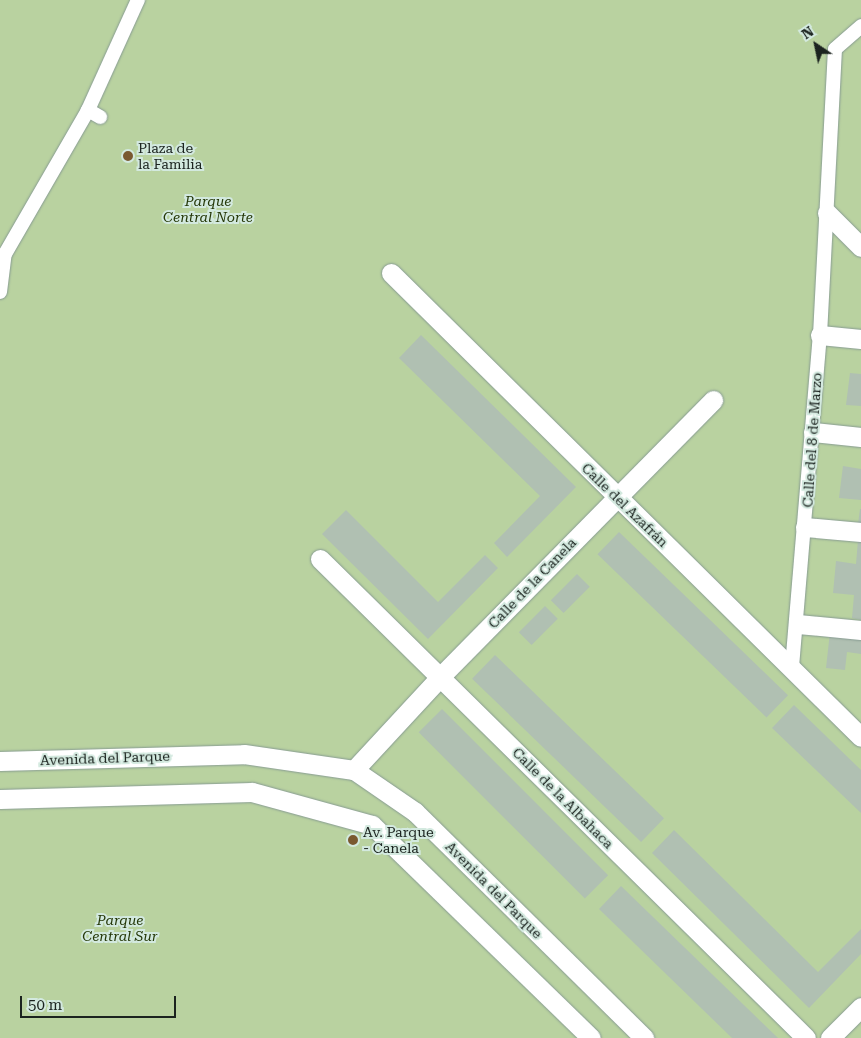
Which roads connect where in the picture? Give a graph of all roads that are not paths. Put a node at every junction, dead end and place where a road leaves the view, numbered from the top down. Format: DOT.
graph roads {
  1 [pos="138,0"];
  2 [pos="861,26"];
  3 [pos="88,110"];
  4 [pos="100,117"];
  5 [pos="826,213"];
  6 [pos="861,247"];
  7 [pos="390,273"];
  8 [pos="0,292"];
  9 [pos="820,335"];
  10 [pos="861,339"];
  11 [pos="713,400"];
  12 [pos="813,432"];
  13 [pos="861,437"];
  14 [pos="616,497"];
  15 [pos="805,527"];
  16 [pos="861,532"];
  17 [pos="320,559"];
  18 [pos="798,624"];
  19 [pos="861,630"];
  20 [pos="792,667"];
  21 [pos="440,677"];
  22 [pos="861,737"];
  23 [pos="0,761"];
  24 [pos="354,770"];
  25 [pos="0,799"];
  26 [pos="861,1007"];
  27 [pos="591,1038"];
  28 [pos="644,1038"];
  29 [pos="806,1038"];
  30 [pos="830,1038"];
  1 -- 3 [label="street"];
  2 -- 5 [label="street, Calle del 8 de Marzo"];
  3 -- 4 [label="street"];
  3 -- 8 [label="street"];
  5 -- 6 [label="street"];
  5 -- 9 [label="street, Calle del 8 de Marzo"];
  7 -- 14 [label="street, Calle del Azafrán"];
  9 -- 10 [label="street"];
  9 -- 12 [label="street, Calle del 8 de Marzo"];
  11 -- 14 [label="street, Calle de la Canela"];
  12 -- 13 [label="street"];
  12 -- 15 [label="street, Calle del 8 de Marzo"];
  14 -- 20 [label="street, Calle del Azafrán"];
  14 -- 21 [label="street, Calle de la Canela"];
  15 -- 16 [label="street"];
  15 -- 18 [label="street, Calle del 8 de Marzo"];
  17 -- 21 [label="street, Calle de la Albahaca"];
  18 -- 19 [label="street"];
  18 -- 20 [label="street, Calle del 8 de Marzo"];
  20 -- 22 [label="street, Calle del Azafrán"];
  21 -- 24 [label="street, Calle de la Canela"];
  21 -- 29 [label="street, Calle de la Albahaca"];
  23 -- 24 [label="street, Avenida del Parque"];
  24 -- 28 [label="street, Avenida del Parque"];
  25 -- 27 [label="street"];
  26 -- 30 [label="street"];
}
